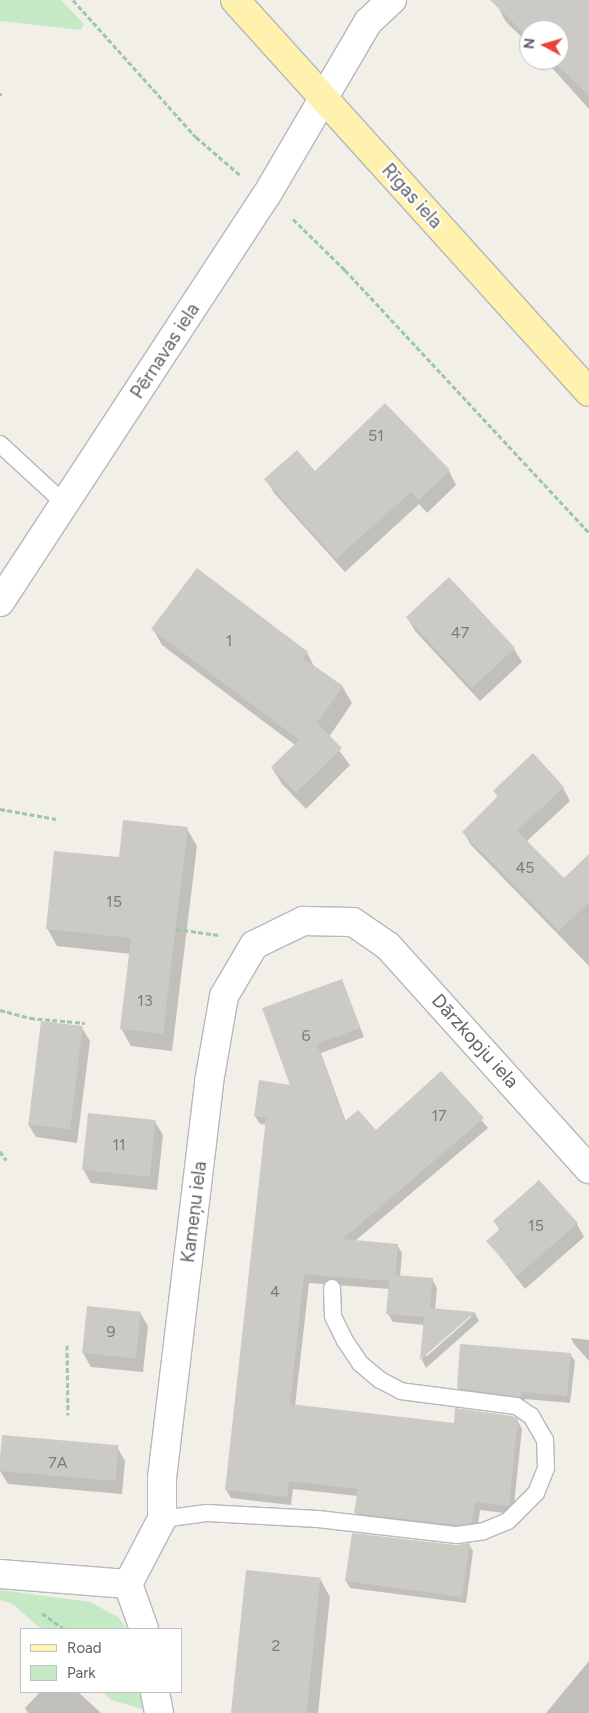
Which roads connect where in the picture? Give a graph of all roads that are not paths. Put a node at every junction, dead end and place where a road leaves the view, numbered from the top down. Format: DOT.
graph roads {
  1 [pos="235,0"];
  2 [pos="392,0"];
  3 [pos="323,97"];
  4 [pos="589,392"];
  5 [pos="0,444"];
  6 [pos="65,504"];
  7 [pos="0,602"];
  8 [pos="353,922"];
  9 [pos="589,1169"];
  10 [pos="332,1288"];
  11 [pos="162,1519"];
  12 [pos="4,1574"];
  13 [pos="128,1584"];
  14 [pos="144,1628"];
  15 [pos="155,1693"];
  16 [pos="160,1713"];
  1 -- 3 [label="main road, Rīgas iela"];
  2 -- 3 [label="street, Pērnavas iela"];
  3 -- 4 [label="main road, Rīgas iela"];
  3 -- 6 [label="street, Pērnavas iela"];
  5 -- 6 [label="lane"];
  6 -- 7 [label="street, Pērnavas iela"];
  8 -- 9 [label="street, Dārzkopju iela"];
  8 -- 11 [label="street, Kameņu iela"];
  10 -- 11 [label="lane"];
  11 -- 13 [label="street, Kameņu iela"];
  12 -- 13 [label="street"];
  13 -- 14 [label="street"];
  15 -- 16 [label="street"];
}
